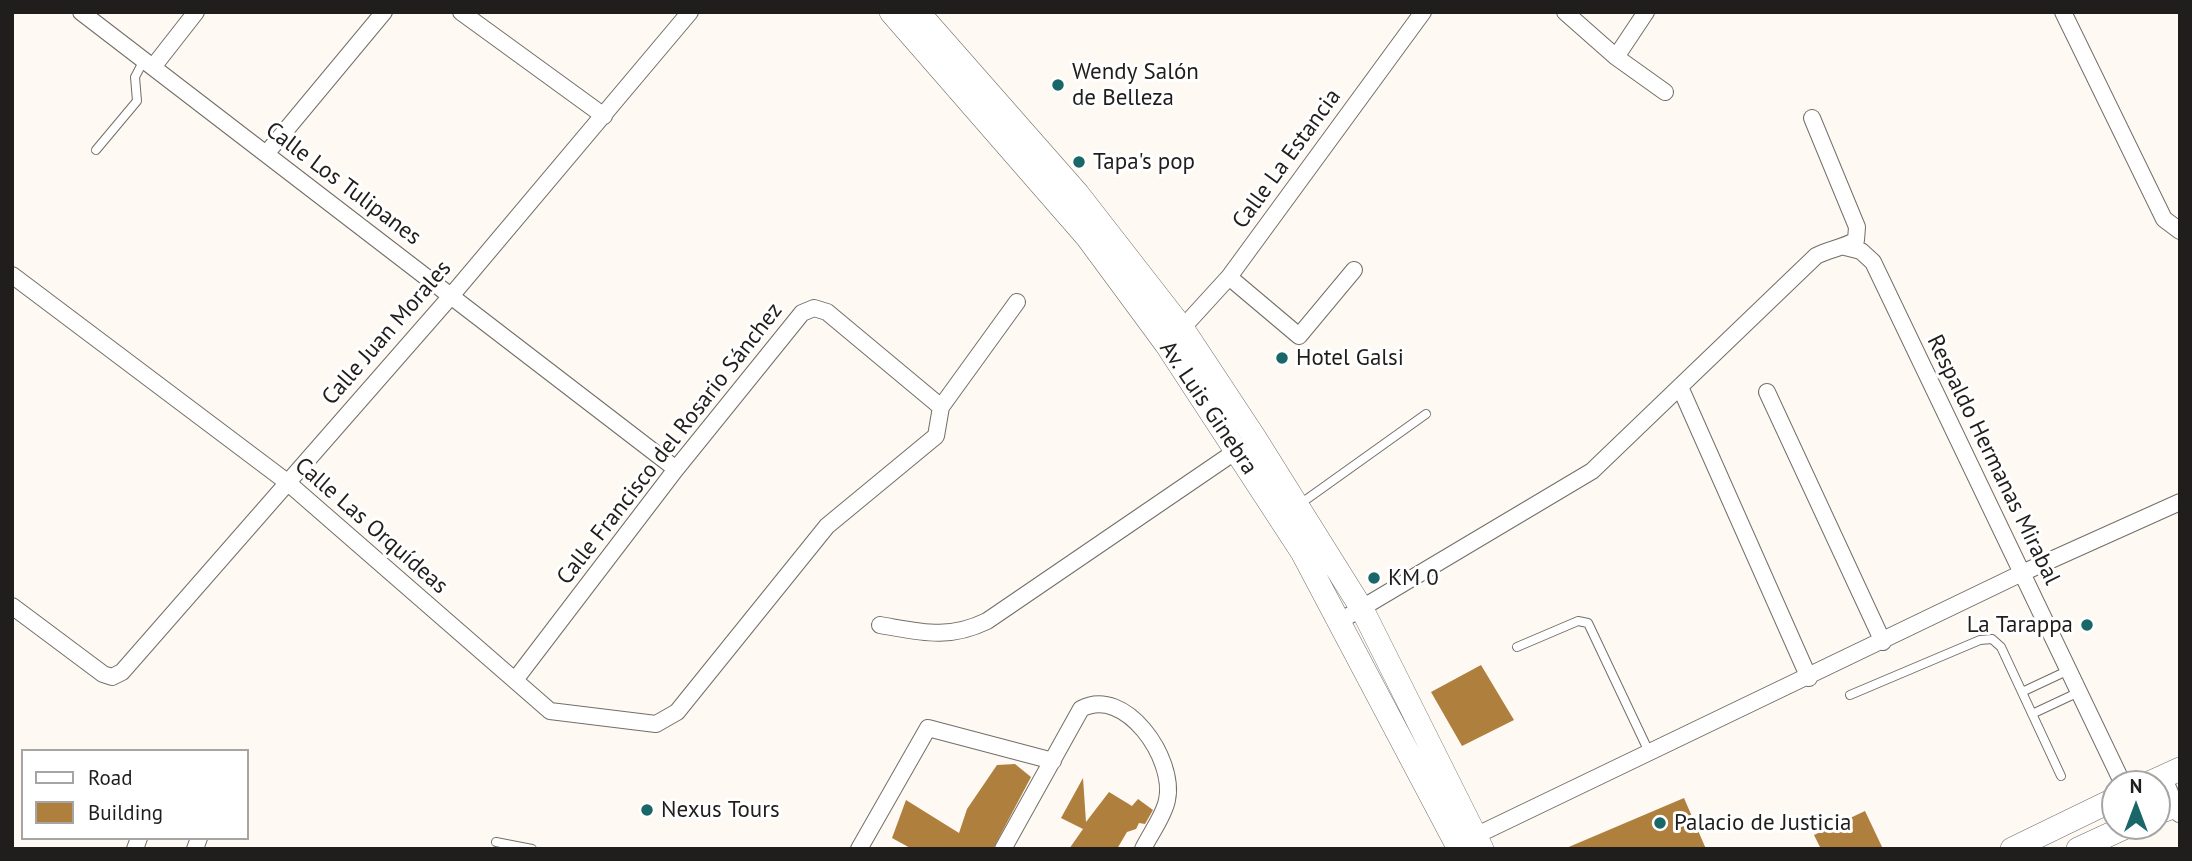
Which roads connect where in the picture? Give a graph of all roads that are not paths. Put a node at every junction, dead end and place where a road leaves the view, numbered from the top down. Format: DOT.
graph roads {
  1 [pos="81,12"];
  2 [pos="196,12"];
  3 [pos="384,12"];
  4 [pos="461,12"];
  5 [pos="690,12"];
  6 [pos="891,12"];
  7 [pos="918,12"];
  8 [pos="1423,12"];
  9 [pos="1565,12"];
  10 [pos="1646,12"];
  11 [pos="2063,12"];
  12 [pos="1616,57"];
  13 [pos="148,64"];
  14 [pos="1665,92"];
  15 [pos="604,116"];
  16 [pos="1812,118"];
  17 [pos="96,150"];
  18 [pos="266,154"];
  19 [pos="2180,231"];
  20 [pos="1845,247"];
  21 [pos="1354,270"];
  22 [pos="12,275"];
  23 [pos="1229,277"];
  24 [pos="451,296"];
  25 [pos="1017,302"];
  26 [pos="1175,336"];
  27 [pos="1680,387"];
  28 [pos="1767,392"];
  29 [pos="941,407"];
  30 [pos="1426,415"];
  31 [pos="1247,444"];
  32 [pos="677,470"];
  33 [pos="288,482"];
  34 [pos="2180,502"];
  35 [pos="1298,505"];
  36 [pos="2022,573"];
  37 [pos="12,606"];
  38 [pos="1362,610"];
  39 [pos="1340,621"];
  40 [pos="880,625"];
  41 [pos="1883,642"];
  42 [pos="1517,647"];
  43 [pos="2069,670"];
  44 [pos="1809,678"];
  45 [pos="515,680"];
  46 [pos="2022,692"];
  47 [pos="2079,692"];
  48 [pos="1850,695"];
  49 [pos="2032,714"];
  50 [pos="1650,754"];
  51 [pos="1054,761"];
  52 [pos="2116,770"];
  53 [pos="2060,776"];
  54 [pos="2101,806"];
  55 [pos="2101,838"];
  56 [pos="496,842"];
  57 [pos="1472,845"];
  58 [pos="532,849"];
  59 [pos="859,849"];
  60 [pos="1003,849"];
  61 [pos="1143,849"];
  62 [pos="2012,849"];
  63 [pos="2078,849"];
  1 -- 13 [label="street, Calle Los Tulipanes"];
  2 -- 13 [label="street"];
  3 -- 18 [label="street"];
  4 -- 15 [label="street"];
  5 -- 15 [label="street, Calle Juan Morales"];
  6 -- 26 [label="street, Av. Luis Ginebra"];
  7 -- 26 [label="street, Av. Luis Ginebra"];
  8 -- 23 [label="street, Calle La Estancia"];
  9 -- 12 [label="street"];
  10 -- 12 [label="street"];
  11 -- 19 [label="street"];
  12 -- 14 [label="street"];
  13 -- 17 [label="lane"];
  13 -- 18 [label="street, Calle Los Tulipanes"];
  15 -- 24 [label="street, Calle Juan Morales"];
  16 -- 20 [label="street"];
  18 -- 24 [label="street, Calle Los Tulipanes"];
  20 -- 27 [label="street"];
  20 -- 36 [label="street, Respaldo Hermanas Mirabal"];
  21 -- 23 [label="street"];
  22 -- 33 [label="street, Calle Las Orquídeas"];
  23 -- 26 [label="street, Calle La Estancia"];
  24 -- 32 [label="street, Calle Los Tulipanes"];
  24 -- 33 [label="street, Calle Juan Morales"];
  25 -- 29 [label="street"];
  26 -- 31 [label="street, Av. Luis Ginebra"];
  27 -- 38 [label="street"];
  27 -- 44 [label="street"];
  28 -- 41 [label="street"];
  29 -- 32 [label="street, Calle Francisco del Rosario Sánchez"];
  29 -- 45 [label="street, Calle Las Orquídeas"];
  30 -- 35 [label="lane"];
  31 -- 35 [label="street, Av. Luis Ginebra"];
  31 -- 39 [label="street, Av. Luis Ginebra"];
  31 -- 40 [label="street"];
  32 -- 45 [label="street, Calle Francisco del Rosario Sánchez"];
  33 -- 37 [label="street, Calle Juan Morales"];
  33 -- 45 [label="street, Calle Las Orquídeas"];
  34 -- 36 [label="street"];
  35 -- 38 [label="street, Av. Luis Ginebra"];
  36 -- 41 [label="street"];
  36 -- 43 [label="street, Respaldo Hermanas Mirabal"];
  38 -- 39 [label="street"];
  38 -- 57 [label="street, Av. Luis Ginebra"];
  39 -- 57 [label="street, Av. Luis Ginebra"];
  41 -- 44 [label="street"];
  42 -- 50 [label="lane"];
  43 -- 46 [label="lane"];
  43 -- 47 [label="street, Respaldo Hermanas Mirabal"];
  44 -- 50 [label="street"];
  46 -- 48 [label="lane"];
  46 -- 49 [label="lane"];
  47 -- 49 [label="lane"];
  47 -- 52 [label="street, Respaldo Hermanas Mirabal"];
  49 -- 53 [label="lane"];
  50 -- 57 [label="street"];
  51 -- 59 [label="street"];
  51 -- 60 [label="street"];
  51 -- 61 [label="street"];
  54 -- 62 [label="street"];
  55 -- 63 [label="street"];
  56 -- 58 [label="lane"];
}
